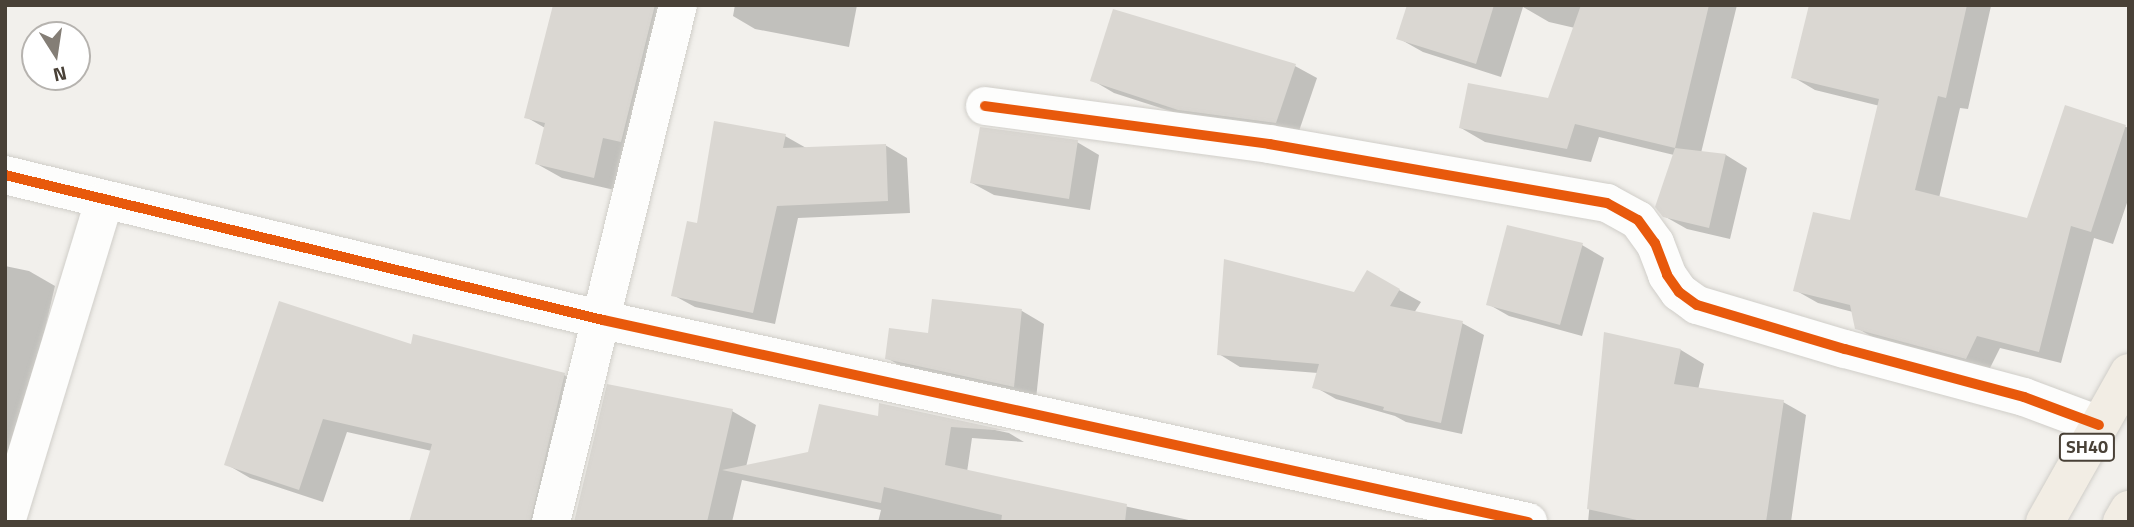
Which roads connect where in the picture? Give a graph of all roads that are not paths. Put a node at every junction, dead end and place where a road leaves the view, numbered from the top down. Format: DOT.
graph roads {
  1 [pos="678,5"];
  2 [pos="985,106"];
  3 [pos="5,176"];
  4 [pos="104,201"];
  5 [pos="603,320"];
  6 [pos="2129,373"];
  7 [pos="2099,425"];
  8 [pos="2129,510"];
  9 [pos="6,522"];
  10 [pos="551,522"];
  11 [pos="1528,522"];
  12 [pos="2045,522"];
  13 [pos="2122,522"];
  1 -- 5 [label="street"];
  2 -- 7 [label="street"];
  3 -- 4 [label="street"];
  4 -- 5 [label="street"];
  4 -- 9 [label="street"];
  5 -- 10 [label="street"];
  5 -- 11 [label="street"];
  6 -- 7 [label="main road, SH40"];
  7 -- 12 [label="main road, SH40"];
  8 -- 13 [label="main road"];
}
